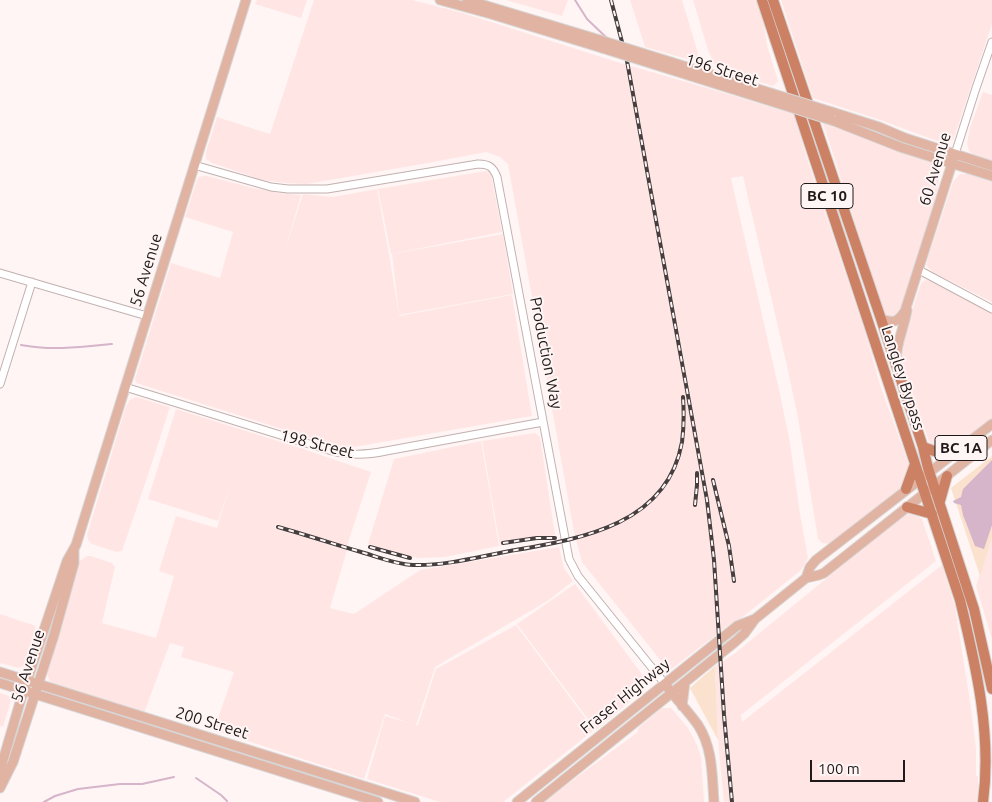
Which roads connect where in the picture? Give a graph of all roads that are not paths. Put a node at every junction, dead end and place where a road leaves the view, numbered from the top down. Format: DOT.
graph roads {
  1 [pos="246,0"];
  2 [pos="440,0"];
  3 [pos="467,0"];
  4 [pos="762,0"];
  5 [pos="773,0"];
  6 [pos="992,42"];
  7 [pos="601,44"];
  8 [pos="833,116"];
  9 [pos="955,154"];
  10 [pos="952,164"];
  11 [pos="194,165"];
  12 [pos="992,166"];
  13 [pos="992,176"];
  14 [pos="919,270"];
  15 [pos="0,273"];
  16 [pos="32,282"];
  17 [pos="908,305"];
  18 [pos="992,308"];
  19 [pos="147,316"];
  20 [pos="881,319"];
  21 [pos="896,366"];
  22 [pos="0,384"];
  23 [pos="125,387"];
  24 [pos="544,422"];
  25 [pos="992,424"];
  26 [pos="992,440"];
  27 [pos="922,446"];
  28 [pos="957,450"];
  29 [pos="915,463"];
  30 [pos="930,472"];
  31 [pos="947,476"];
  32 [pos="920,479"];
  33 [pos="934,485"];
  34 [pos="906,490"];
  35 [pos="924,493"];
  36 [pos="940,501"];
  37 [pos="907,507"];
  38 [pos="932,514"];
  39 [pos="74,549"];
  40 [pos="806,578"];
  41 [pos="51,608"];
  42 [pos="58,619"];
  43 [pos="755,619"];
  44 [pos="0,672"];
  45 [pos="28,680"];
  46 [pos="685,682"];
  47 [pos="0,683"];
  48 [pos="38,684"];
  49 [pos="664,684"];
  50 [pos="992,689"];
  51 [pos="24,690"];
  52 [pos="671,693"];
  53 [pos="35,694"];
  54 [pos="682,706"];
  55 [pos="0,780"];
  56 [pos="0,788"];
  57 [pos="378,802"];
  58 [pos="415,802"];
  59 [pos="517,802"];
  60 [pos="536,802"];
  61 [pos="714,802"];
  62 [pos="983,802"];
  1 -- 11 [label="main road, 56 Avenue"];
  2 -- 7 [label="main road, 196 Street"];
  3 -- 7 [label="main road, 196 Street"];
  4 -- 29 [label="highway, Langley Bypass / BC 10"];
  5 -- 20 [label="highway, Langley Bypass / BC 10"];
  6 -- 9 [label="street, 60 Avenue"];
  7 -- 8 [label="main road, 196 Street, bridge"];
  8 -- 9 [label="main road, 196 Street"];
  8 -- 10 [label="main road, 196 Street"];
  9 -- 10 [label="main road, 60 Avenue"];
  9 -- 12 [label="main road, 196 Street"];
  10 -- 13 [label="main road, 196 Street"];
  10 -- 14 [label="main road, 60 Avenue"];
  11 -- 19 [label="main road, 56 Avenue"];
  11 -- 24 [label="street, Production Way"];
  14 -- 17 [label="main road, 60 Avenue"];
  14 -- 18 [label="street"];
  15 -- 16 [label="street"];
  16 -- 19 [label="street"];
  16 -- 22 [label="street"];
  17 -- 20 [label="main road"];
  17 -- 21 [label="main road, 60 Avenue"];
  19 -- 23 [label="main road, 56 Avenue"];
  20 -- 21 [label="highway, Langley Bypass / BC 10"];
  21 -- 27 [label="highway, Langley Bypass / BC 10"];
  23 -- 24 [label="street, 198 Street"];
  23 -- 39 [label="main road, 56 Avenue"];
  24 -- 49 [label="street, Production Way"];
  25 -- 28 [label="main road, Fraser Highway / BC 1A"];
  26 -- 31 [label="main road, Fraser Highway / BC 1A"];
  27 -- 28 [label="highway"];
  27 -- 30 [label="highway, Langley Bypass / BC 10"];
  28 -- 30 [label="main road, Fraser Highway / BC 1A"];
  29 -- 32 [label="highway, Langley Bypass / BC 10"];
  29 -- 34 [label="highway"];
  30 -- 32 [label="main road, Fraser Highway / BC 1A"];
  30 -- 33 [label="highway, Langley Bypass / BC 10"];
  31 -- 33 [label="main road, Fraser Highway / BC 1A"];
  31 -- 36 [label="highway"];
  32 -- 34 [label="main road, Fraser Highway / BC 1A"];
  32 -- 35 [label="highway, Langley Bypass / BC 10"];
  33 -- 35 [label="main road, Fraser Highway / BC 1A"];
  33 -- 36 [label="highway, Langley Bypass / BC 10"];
  34 -- 40 [label="main road, Fraser Highway / BC 1A"];
  35 -- 37 [label="main road, Fraser Highway / BC 1A"];
  35 -- 38 [label="highway, Langley Bypass / BC 10"];
  36 -- 50 [label="highway, Langley Bypass / BC 10"];
  37 -- 38 [label="highway"];
  37 -- 40 [label="main road, Fraser Highway / BC 1A"];
  38 -- 62 [label="highway, Langley Bypass / BC 10"];
  39 -- 41 [label="main road, 56 Avenue"];
  39 -- 42 [label="main road, 56 Avenue"];
  40 -- 43 [label="main road, Fraser Highway / BC 1A"];
  41 -- 42 [label="main road"];
  41 -- 45 [label="main road, 56 Avenue"];
  42 -- 48 [label="main road, 56 Avenue"];
  43 -- 46 [label="main road, Fraser Highway / BC 1A"];
  43 -- 49 [label="main road, Fraser Highway / BC 1A"];
  44 -- 45 [label="main road, 200 Street"];
  45 -- 48 [label="main road, 200 Street"];
  45 -- 51 [label="main road, 56 Avenue"];
  46 -- 52 [label="main road, Fraser Highway / BC 1A"];
  46 -- 54 [label="main road"];
  47 -- 51 [label="main road, 200 Street"];
  48 -- 53 [label="main road, 56 Avenue"];
  48 -- 58 [label="main road, 200 Street"];
  49 -- 52 [label="main road, Production Way"];
  49 -- 59 [label="main road, Fraser Highway / BC 1A"];
  51 -- 53 [label="main road, 200 Street"];
  51 -- 55 [label="main road, 56 Avenue"];
  52 -- 54 [label="main road, Production Way"];
  52 -- 60 [label="main road, Fraser Highway / BC 1A"];
  53 -- 56 [label="main road, 56 Avenue"];
  53 -- 57 [label="main road, 200 Street"];
  54 -- 61 [label="main road, Production Way"];
}
